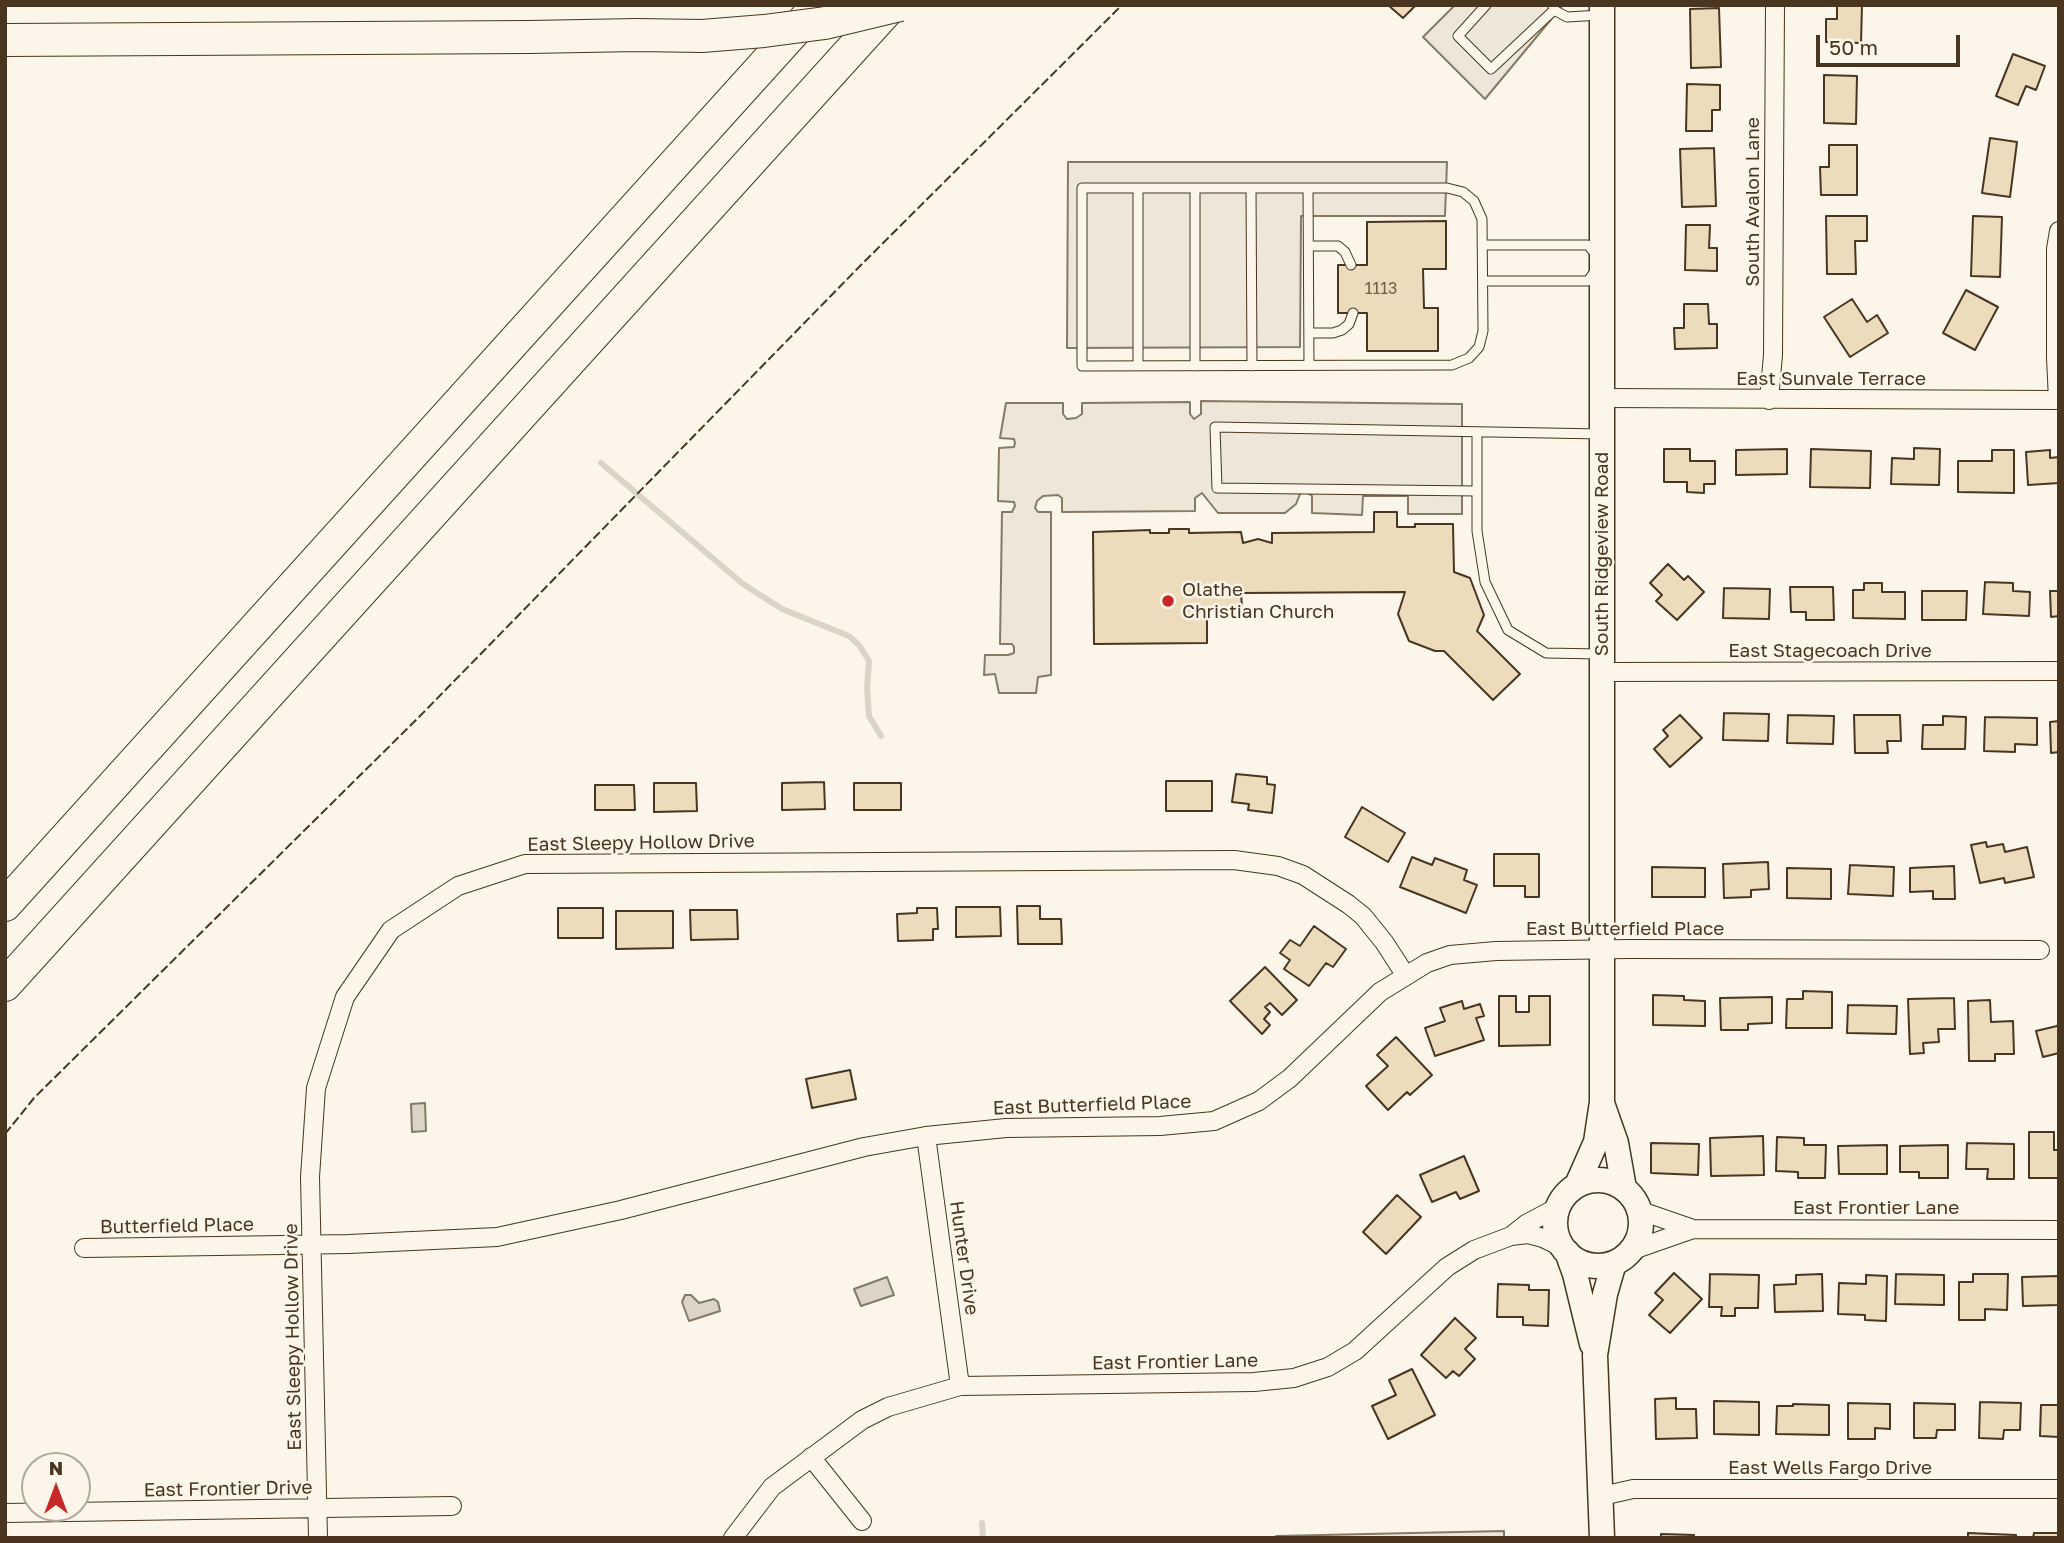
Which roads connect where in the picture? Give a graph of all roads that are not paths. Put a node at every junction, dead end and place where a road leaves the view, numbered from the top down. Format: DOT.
graph roads {
  1 [pos="818,5"];
  2 [pos="892,5"];
  3 [pos="900,5"];
  4 [pos="1486,5"];
  5 [pos="1775,5"];
  6 [pos="1553,8"];
  7 [pos="1602,10"];
  8 [pos="5,40"];
  9 [pos="1138,188"];
  10 [pos="1195,188"];
  11 [pos="1251,188"];
  12 [pos="1308,188"];
  13 [pos="2059,231"];
  14 [pos="1482,245"];
  15 [pos="1309,246"];
  16 [pos="1602,261"];
  17 [pos="1351,265"];
  18 [pos="1483,281"];
  19 [pos="1353,313"];
  20 [pos="1309,333"];
  21 [pos="1309,365"];
  22 [pos="1138,366"];
  23 [pos="1195,366"];
  24 [pos="1252,366"];
  25 [pos="1603,398"];
  26 [pos="1769,400"];
  27 [pos="2058,400"];
  28 [pos="1477,432"];
  29 [pos="1603,434"];
  30 [pos="1477,491"];
  31 [pos="1602,663"];
  32 [pos="2059,671"];
  33 [pos="5,905"];
  34 [pos="1602,949"];
  35 [pos="2040,950"];
  36 [pos="1406,976"];
  37 [pos="5,985"];
  38 [pos="1602,1102"];
  39 [pos="926,1136"];
  40 [pos="1577,1185"];
  41 [pos="1624,1188"];
  42 [pos="1558,1207"];
  43 [pos="1641,1211"];
  44 [pos="1693,1229"];
  45 [pos="2059,1230"];
  46 [pos="1511,1236"];
  47 [pos="312,1245"];
  48 [pos="83,1248"];
  49 [pos="1565,1250"];
  50 [pos="1624,1256"];
  51 [pos="1595,1354"];
  52 [pos="960,1386"];
  53 [pos="811,1457"];
  54 [pos="2059,1489"];
  55 [pos="1602,1496"];
  56 [pos="452,1506"];
  57 [pos="317,1508"];
  58 [pos="5,1513"];
  59 [pos="862,1521"];
  60 [pos="318,1538"];
  61 [pos="733,1538"];
  62 [pos="1602,1538"];
  1 -- 33 [label="highway"];
  2 -- 37 [label="highway"];
  3 -- 8 [label="highway, bridge"];
  4 -- 6 [label="lane"];
  5 -- 26 [label="street, South Avalon Lane"];
  6 -- 7 [label="lane"];
  7 -- 16 [label="main road, South Ridgeview Road"];
  9 -- 10 [label="lane"];
  9 -- 22 [label="lane"];
  9 -- 22 [label="lane"];
  10 -- 11 [label="lane"];
  10 -- 23 [label="lane"];
  11 -- 12 [label="lane"];
  11 -- 24 [label="lane"];
  12 -- 14 [label="lane"];
  12 -- 15 [label="lane"];
  13 -- 27 [label="street"];
  14 -- 16 [label="lane"];
  14 -- 18 [label="lane"];
  15 -- 17 [label="lane"];
  15 -- 20 [label="lane"];
  16 -- 18 [label="lane"];
  16 -- 25 [label="main road, South Ridgeview Road"];
  18 -- 21 [label="lane"];
  19 -- 20 [label="lane"];
  20 -- 21 [label="lane"];
  21 -- 24 [label="lane"];
  22 -- 23 [label="lane"];
  23 -- 24 [label="lane"];
  25 -- 26 [label="street, East Sunvale Terrace"];
  25 -- 29 [label="main road, South Ridgeview Road"];
  26 -- 27 [label="street, East Sunvale Terrace"];
  28 -- 29 [label="lane"];
  28 -- 30 [label="lane"];
  28 -- 30 [label="lane"];
  29 -- 31 [label="main road, South Ridgeview Road"];
  30 -- 31 [label="lane"];
  31 -- 32 [label="street, East Stagecoach Drive"];
  31 -- 34 [label="main road, South Ridgeview Road"];
  34 -- 35 [label="street, East Butterfield Place"];
  34 -- 36 [label="street, East Butterfield Place"];
  34 -- 38 [label="main road, South Ridgeview Road"];
  36 -- 39 [label="street, East Butterfield Place"];
  36 -- 47 [label="street, East Sleepy Hollow Drive"];
  38 -- 40 [label="main road"];
  38 -- 41 [label="main road"];
  39 -- 47 [label="street, East Butterfield Place"];
  39 -- 52 [label="street, Hunter Drive"];
  40 -- 41 [label="main road"];
  40 -- 42 [label="main road"];
  41 -- 43 [label="main road"];
  42 -- 46 [label="street"];
  42 -- 49 [label="main road"];
  43 -- 44 [label="street"];
  43 -- 50 [label="main road"];
  44 -- 45 [label="street, East Frontier Lane"];
  44 -- 50 [label="street"];
  46 -- 49 [label="street"];
  46 -- 52 [label="street, East Frontier Lane"];
  47 -- 48 [label="street, Butterfield Place"];
  47 -- 57 [label="street, East Sleepy Hollow Drive"];
  49 -- 50 [label="main road"];
  49 -- 51 [label="main road"];
  50 -- 51 [label="main road"];
  51 -- 55 [label="main road"];
  52 -- 53 [label="street, East Frontier Lane"];
  53 -- 59 [label="street"];
  53 -- 61 [label="street, East Frontier Lane"];
  54 -- 55 [label="street, East Wells Fargo Drive"];
  55 -- 62 [label="main road"];
  56 -- 57 [label="street, East Frontier Drive"];
  57 -- 58 [label="street, East Frontier Drive"];
  57 -- 60 [label="street, East Sleepy Hollow Drive"];
}
